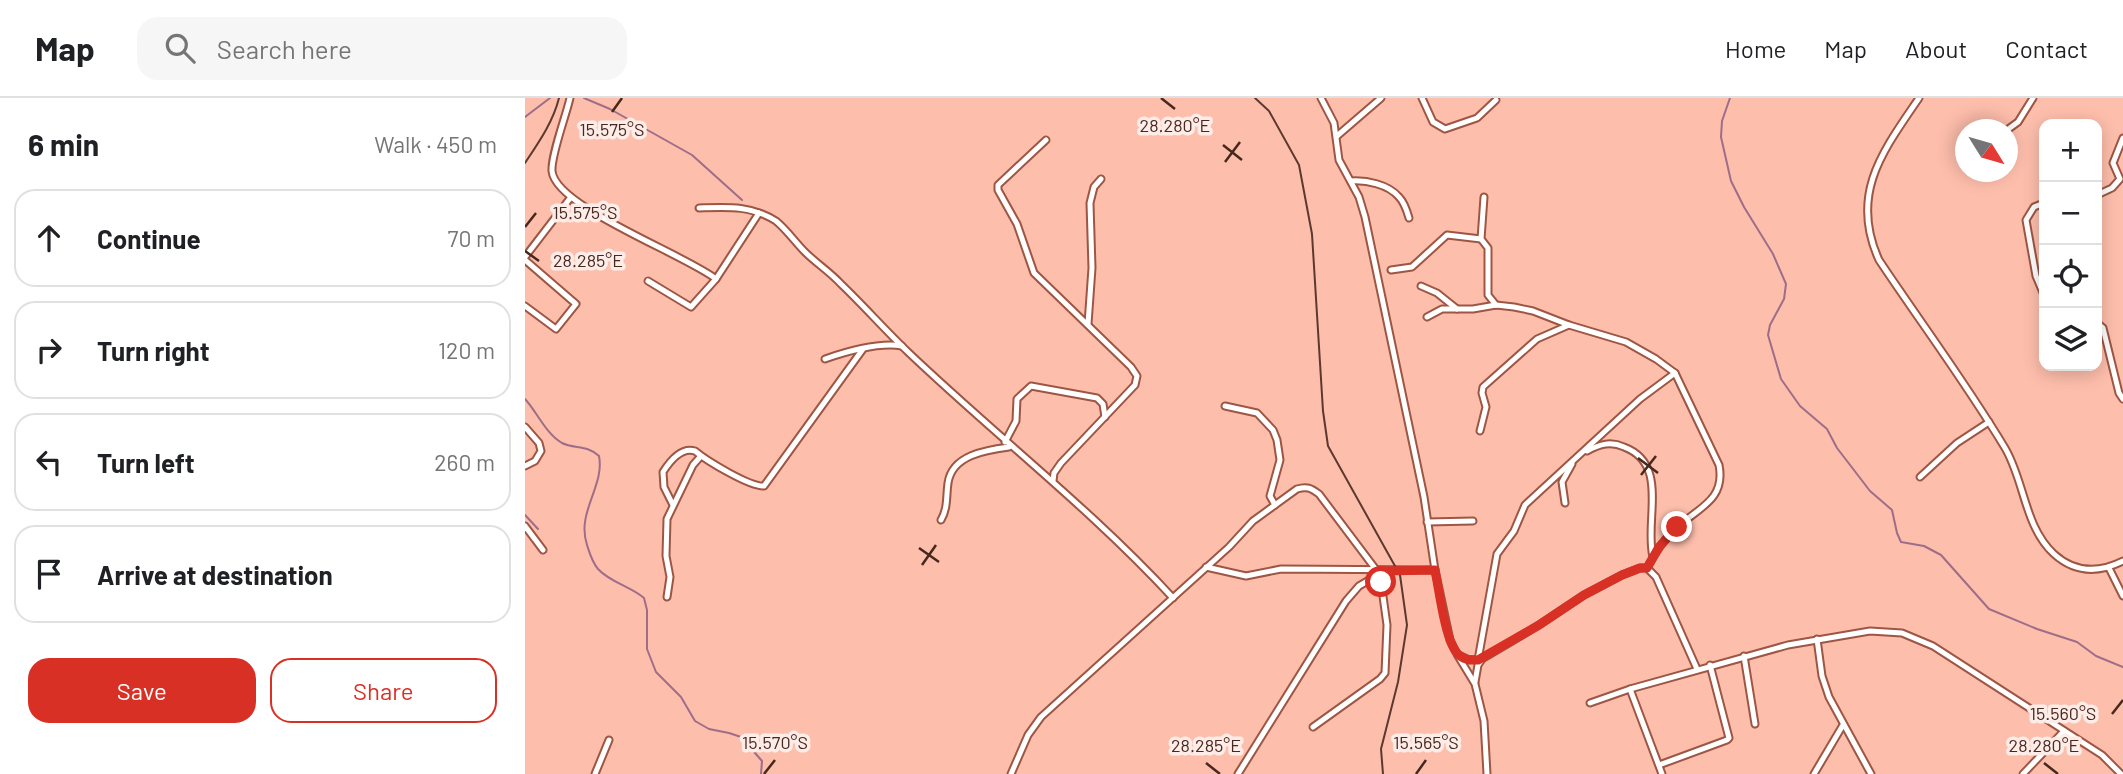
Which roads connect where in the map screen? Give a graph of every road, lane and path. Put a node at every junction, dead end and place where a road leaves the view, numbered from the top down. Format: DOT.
graph roads {
  1 [pos="570,98"];
  2 [pos="1321,98"];
  3 [pos="1381,98"];
  4 [pos="1422,98"];
  5 [pos="1919,98"];
  6 [pos="2033,98"];
  7 [pos="1496,100"];
  8 [pos="2018,122"];
  9 [pos="1337,136"];
  10 [pos="2123,138"];
  11 [pos="1047,140"];
  12 [pos="1101,179"];
  13 [pos="1351,181"];
  14 [pos="2102,193"];
  15 [pos="571,197"];
  16 [pos="1484,197"];
  17 [pos="2039,205"];
  18 [pos="699,208"];
  19 [pos="759,213"];
  20 [pos="1409,218"];
  21 [pos="1481,239"];
  22 [pos="525,258"];
  23 [pos="1391,270"];
  24 [pos="716,279"];
  25 [pos="648,281"];
  26 [pos="2039,283"];
  27 [pos="1422,286"];
  28 [pos="1496,305"];
  29 [pos="525,306"];
  30 [pos="1457,309"];
  31 [pos="1427,317"];
  32 [pos="1088,324"];
  33 [pos="1569,325"];
  34 [pos="2102,327"];
  35 [pos="902,345"];
  36 [pos="863,349"];
  37 [pos="825,359"];
  38 [pos="1675,373"];
  39 [pos="2123,399"];
  40 [pos="1225,406"];
  41 [pos="1105,417"];
  42 [pos="1989,422"];
  43 [pos="525,427"];
  44 [pos="1480,431"];
  45 [pos="1007,444"];
  46 [pos="701,456"];
  47 [pos="525,467"];
  48 [pos="1920,477"];
  49 [pos="1053,481"];
  50 [pos="1565,503"];
  51 [pos="673,505"];
  52 [pos="1275,505"];
  53 [pos="941,520"];
  54 [pos="1473,521"];
  55 [pos="1427,522"];
  56 [pos="525,526"];
  57 [pos="543,550"];
  58 [pos="1653,557"];
  59 [pos="2123,561"];
  60 [pos="1206,567"];
  61 [pos="1647,568"];
  62 [pos="2109,568"];
  63 [pos="1435,570"];
  64 [pos="1381,572"];
  65 [pos="2123,596"];
  66 [pos="667,597"];
  67 [pos="1173,598"];
  68 [pos="1817,639"];
  69 [pos="1457,654"];
  70 [pos="1744,656"];
  71 [pos="1480,659"];
  72 [pos="1710,665"];
  73 [pos="1697,669"];
  74 [pos="1475,684"];
  75 [pos="1630,689"];
  76 [pos="1590,703"];
  77 [pos="1755,724"];
  78 [pos="1843,725"];
  79 [pos="1313,727"];
  80 [pos="2064,731"];
  81 [pos="609,740"];
  82 [pos="1659,765"];
  83 [pos="594,774"];
  84 [pos="1011,774"];
  85 [pos="1238,774"];
  86 [pos="1487,774"];
  87 [pos="1662,774"];
  88 [pos="1814,774"];
  89 [pos="1871,774"];
  90 [pos="2023,774"];
  91 [pos="2120,774"];
  1 -- 15 [label="street"];
  2 -- 9 [label="street"];
  3 -- 9 [label="street"];
  4 -- 7 [label="street"];
  5 -- 42 [label="street"];
  6 -- 8 [label="street"];
  9 -- 13 [label="street"];
  10 -- 14 [label="street"];
  11 -- 32 [label="street"];
  12 -- 32 [label="street"];
  13 -- 20 [label="street"];
  13 -- 55 [label="street"];
  15 -- 22 [label="street"];
  15 -- 24 [label="street"];
  16 -- 21 [label="street"];
  17 -- 26 [label="street"];
  18 -- 19 [label="street"];
  19 -- 24 [label="street"];
  19 -- 35 [label="street"];
  21 -- 23 [label="street"];
  21 -- 28 [label="street"];
  22 -- 29 [label="street"];
  24 -- 25 [label="street"];
  27 -- 30 [label="street"];
  28 -- 30 [label="street"];
  28 -- 33 [label="street"];
  30 -- 31 [label="street"];
  32 -- 41 [label="street"];
  33 -- 38 [label="street"];
  33 -- 44 [label="street"];
  34 -- 39 [label="street"];
  35 -- 36 [label="street"];
  35 -- 45 [label="street"];
  36 -- 37 [label="street"];
  36 -- 46 [label="street"];
  38 -- 58 [label="street"];
  38 -- 71 [label="street"];
  40 -- 52 [label="street"];
  41 -- 45 [label="street"];
  41 -- 49 [label="street"];
  42 -- 48 [label="street"];
  42 -- 62 [label="street"];
  43 -- 47 [label="street"];
  45 -- 49 [label="street"];
  45 -- 53 [label="street"];
  46 -- 51 [label="street"];
  46 -- 51 [label="street"];
  49 -- 67 [label="street"];
  50 -- 58 [label="street"];
  51 -- 66 [label="street"];
  52 -- 60 [label="street"];
  52 -- 64 [label="street"];
  54 -- 55 [label="street"];
  55 -- 63 [label="street"];
  56 -- 57 [label="street"];
  58 -- 61 [label="street"];
  59 -- 62 [label="street"];
  60 -- 64 [label="street"];
  60 -- 67 [label="street"];
  61 -- 71 [label="street"];
  61 -- 73 [label="street"];
  62 -- 65 [label="street"];
  63 -- 64 [label="street"];
  63 -- 69 [label="street"];
  64 -- 79 [label="street"];
  64 -- 85 [label="street"];
  67 -- 84 [label="street"];
  68 -- 70 [label="street"];
  68 -- 78 [label="street"];
  68 -- 80 [label="street"];
  69 -- 71 [label="street"];
  69 -- 74 [label="street"];
  70 -- 72 [label="street"];
  70 -- 77 [label="street"];
  71 -- 74 [label="street"];
  72 -- 73 [label="street"];
  72 -- 82 [label="street"];
  73 -- 75 [label="street"];
  74 -- 86 [label="street"];
  75 -- 76 [label="street"];
  75 -- 82 [label="street"];
  78 -- 88 [label="street"];
  78 -- 89 [label="street"];
  80 -- 90 [label="street"];
  80 -- 91 [label="street"];
  81 -- 83 [label="street"];
  82 -- 87 [label="street"];
}
